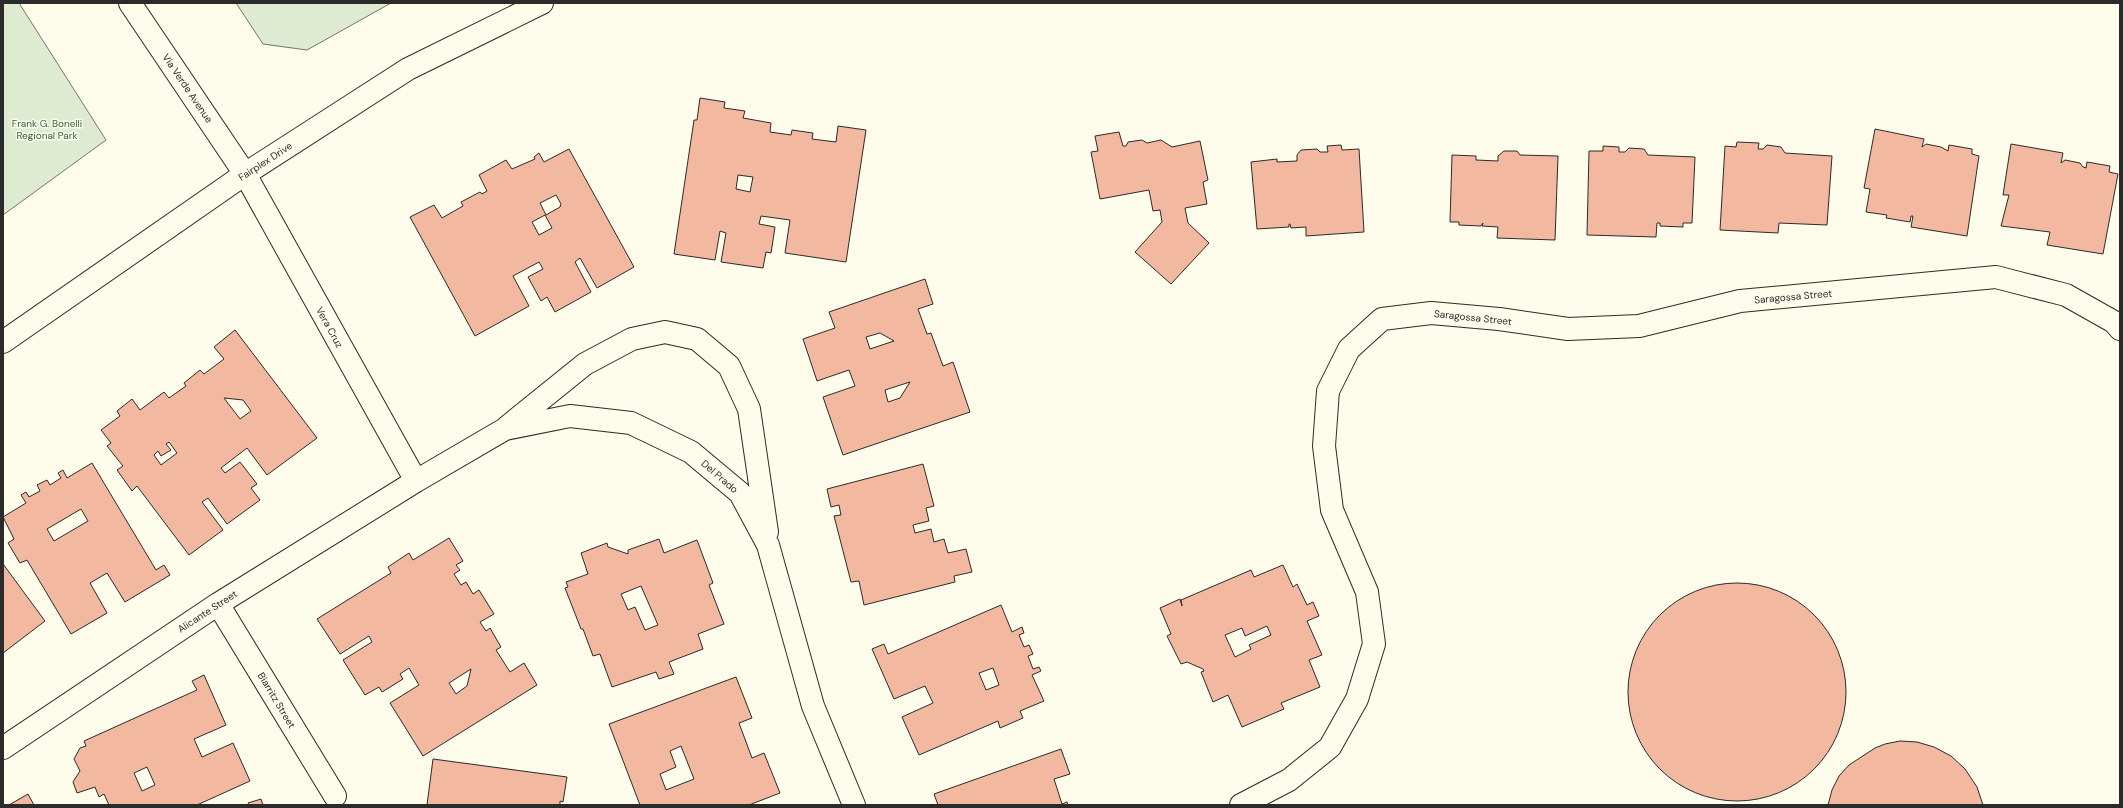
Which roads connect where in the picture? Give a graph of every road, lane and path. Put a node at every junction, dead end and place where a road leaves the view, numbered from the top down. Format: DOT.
graph roads {
  1 [pos="130,3"];
  2 [pos="542,3"];
  3 [pos="244,174"];
  4 [pos="2120,329"];
  5 [pos="3,342"];
  6 [pos="505,429"];
  7 [pos="416,481"];
  8 [pos="768,545"];
  9 [pos="218,604"];
  10 [pos="3,748"];
  11 [pos="335,796"];
  12 [pos="854,805"];
  13 [pos="1241,805"];
  1 -- 3 [label="street, Via Verde Avenue"];
  2 -- 3 [label="street, Fairplex Drive"];
  3 -- 5 [label="street, Fairplex Drive"];
  3 -- 7 [label="street, Vera Cruz"];
  4 -- 13 [label="street, Saragossa Street"];
  6 -- 7 [label="street, Del Prado"];
  6 -- 8 [label="street, Del Prado"];
  6 -- 8 [label="street"];
  7 -- 9 [label="street, Alicante Street"];
  8 -- 12 [label="street, Del Prado"];
  9 -- 10 [label="street, Alicante Street"];
  9 -- 11 [label="street, Biarritz Street"];
}
